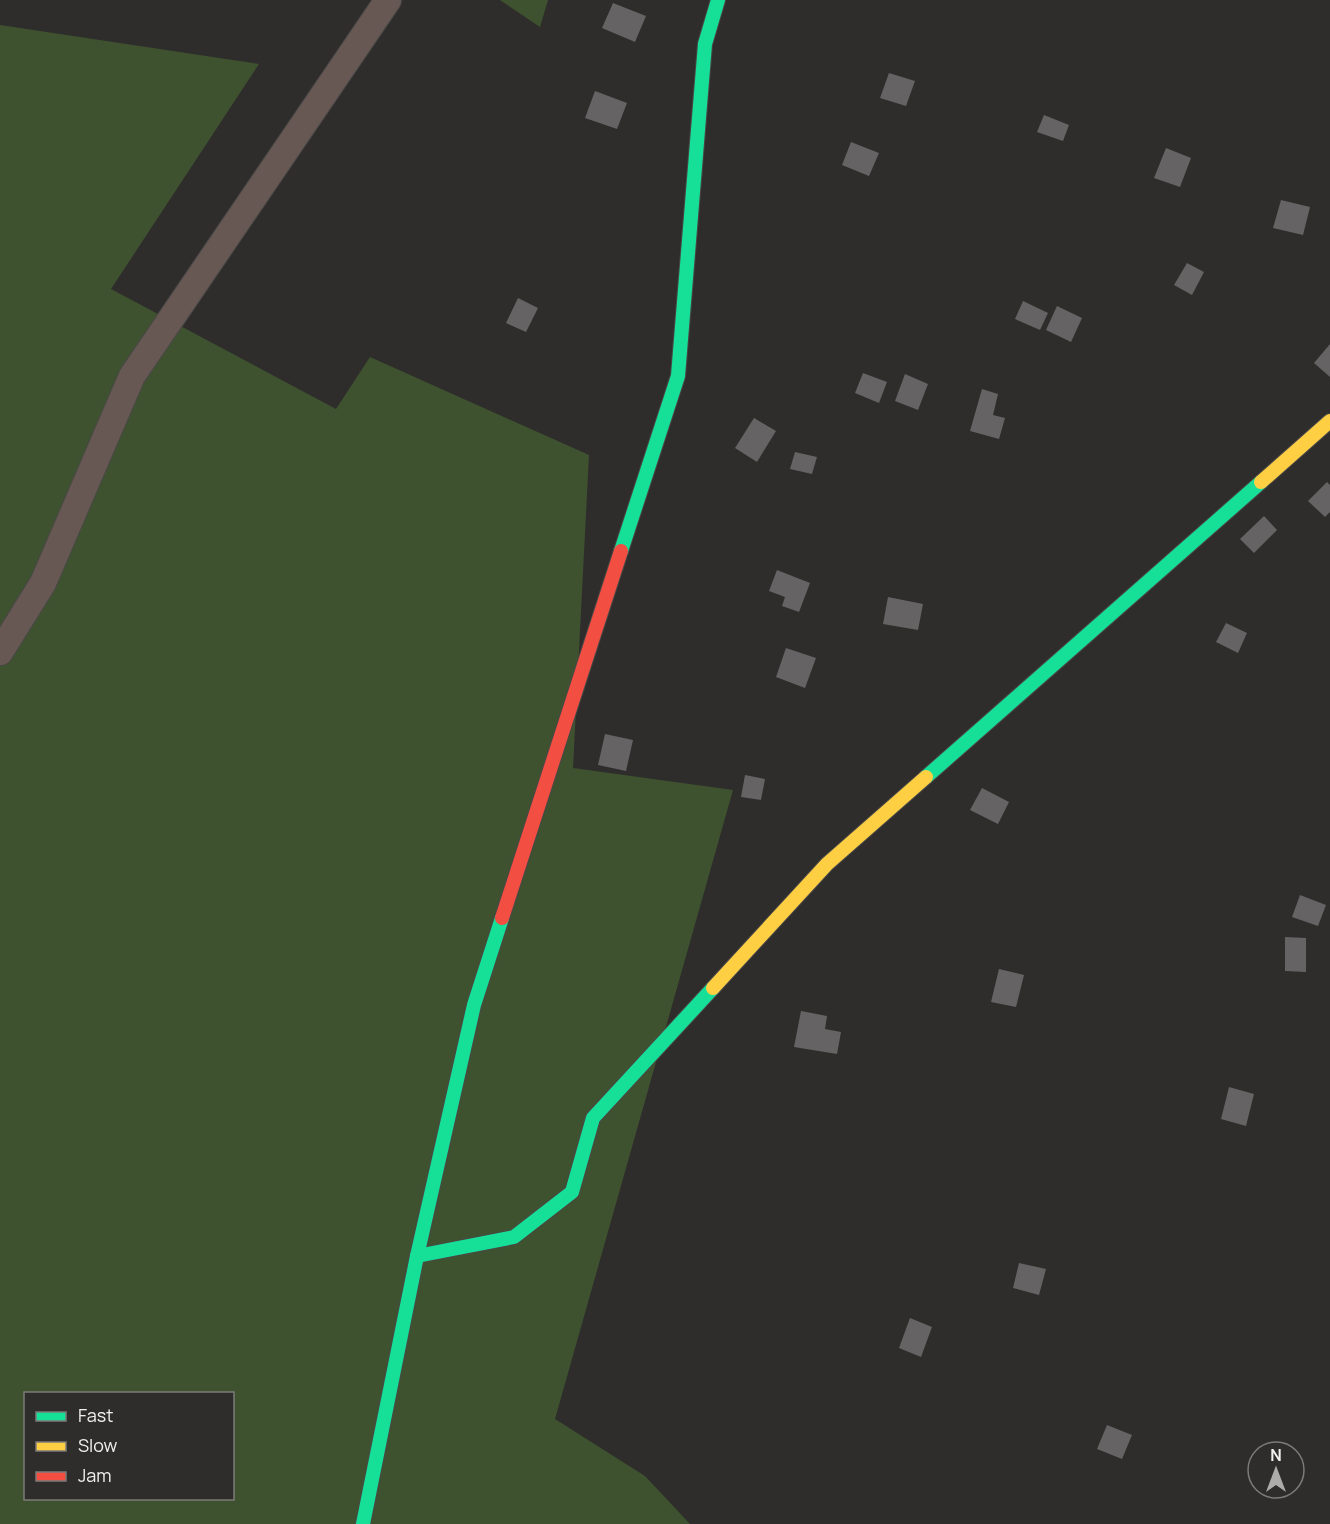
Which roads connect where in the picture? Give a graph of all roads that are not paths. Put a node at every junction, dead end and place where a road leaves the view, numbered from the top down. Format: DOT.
graph roads {
  1 [pos="388,0"];
  2 [pos="718,0"];
  3 [pos="1330,421"];
  4 [pos="0,652"];
  5 [pos="417,1256"];
  6 [pos="363,1524"];
  1 -- 4 [label="street"];
  2 -- 5 [label="street"];
  3 -- 5 [label="street"];
  5 -- 6 [label="street"];
}
